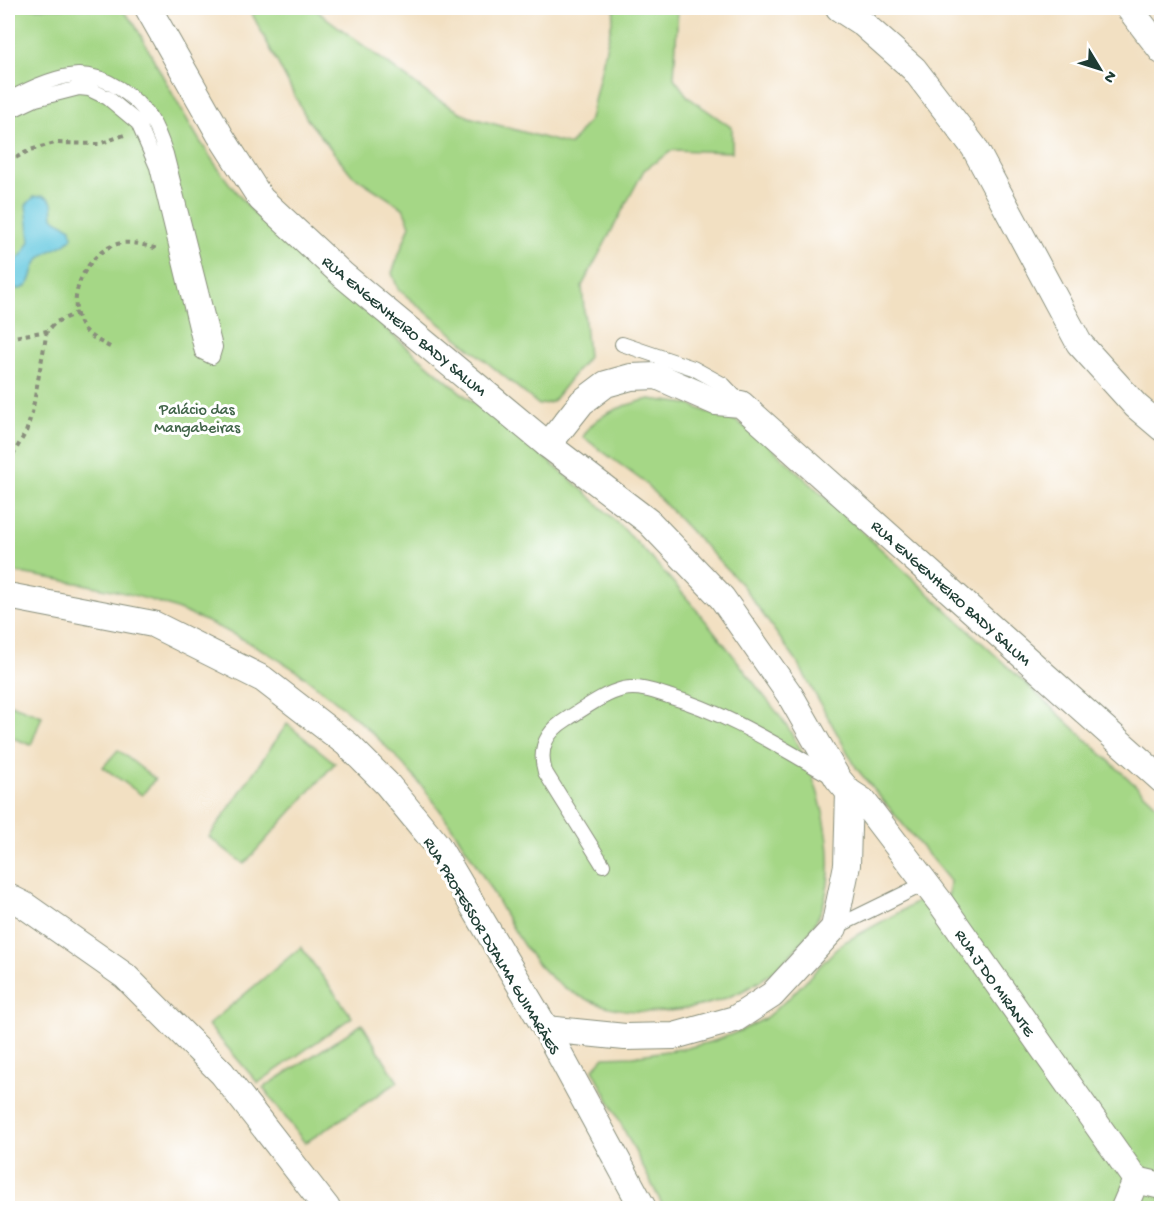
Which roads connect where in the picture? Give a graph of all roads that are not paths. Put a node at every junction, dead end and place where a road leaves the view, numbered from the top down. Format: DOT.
graph roads {
  1 [pos="148,8"];
  2 [pos="839,8"];
  3 [pos="1129,8"];
  4 [pos="1161,51"];
  5 [pos="8,100"];
  6 [pos="8,112"];
  7 [pos="622,344"];
  8 [pos="741,404"];
  9 [pos="1161,428"];
  10 [pos="548,445"];
  11 [pos="8,596"];
  12 [pos="1161,780"];
  13 [pos="844,785"];
  14 [pos="603,865"];
  15 [pos="926,883"];
  16 [pos="8,897"];
  17 [pos="834,928"];
  18 [pos="546,1029"];
  19 [pos="1136,1180"];
  20 [pos="1161,1186"];
  21 [pos="327,1209"];
  22 [pos="642,1209"];
  23 [pos="1124,1209"];
  1 -- 10 [label="street, RUA ENGENHEIRO BADY SALUM"];
  2 -- 9 [label="street"];
  3 -- 4 [label="street"];
  5 -- 6 [label="lane"];
  7 -- 8 [label="lane, RUA ENGENHEIRO BADY SALUM"];
  8 -- 10 [label="street"];
  8 -- 12 [label="street, RUA ENGENHEIRO BADY SALUM"];
  10 -- 13 [label="street, RUA ENGENHEIRO BADY SALUM"];
  11 -- 18 [label="street, RUA PROFESSOR DJALMA GUIMARÃES"];
  13 -- 14 [label="lane"];
  13 -- 15 [label="street, RUA J DO MIRANTE"];
  13 -- 17 [label="street"];
  15 -- 17 [label="lane"];
  15 -- 19 [label="street, RUA J DO MIRANTE"];
  16 -- 21 [label="street"];
  17 -- 18 [label="street"];
  18 -- 22 [label="street, RUA PROFESSOR DJALMA GUIMARÃES"];
  19 -- 20 [label="street"];
  19 -- 23 [label="street"];
}
